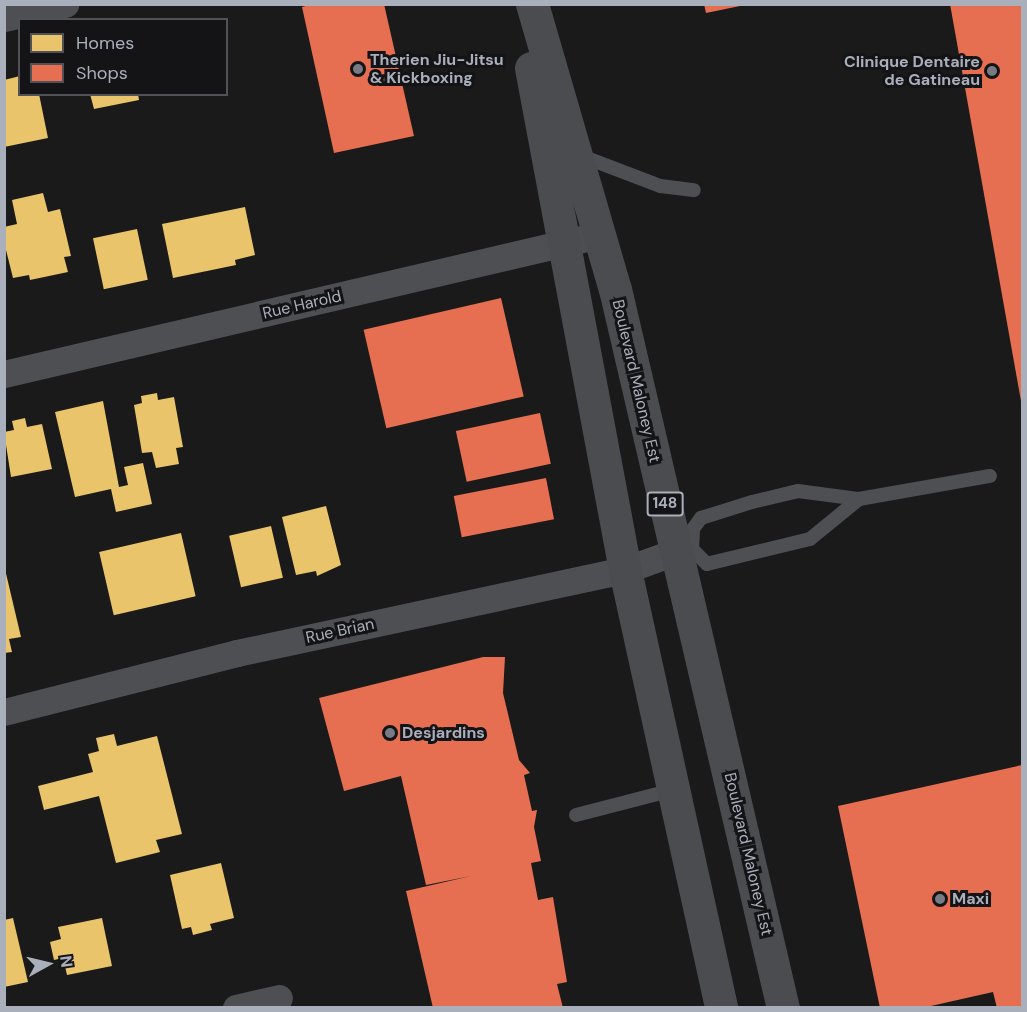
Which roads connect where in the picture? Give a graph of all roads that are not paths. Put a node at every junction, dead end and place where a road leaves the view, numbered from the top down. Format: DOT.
graph roads {
  1 [pos="65,4"];
  2 [pos="520,4"];
  3 [pos="532,4"];
  4 [pos="4,18"];
  5 [pos="575,154"];
  6 [pos="694,190"];
  7 [pos="599,235"];
  8 [pos="562,244"];
  9 [pos="4,374"];
  10 [pos="990,476"];
  11 [pos="859,499"];
  12 [pos="683,551"];
  13 [pos="625,570"];
  14 [pos="4,712"];
  15 [pos="674,790"];
  16 [pos="576,815"];
  17 [pos="279,998"];
  18 [pos="236,1008"];
  19 [pos="721,1008"];
  20 [pos="783,1008"];
  1 -- 4 [label="street"];
  2 -- 8 [label="main road"];
  3 -- 5 [label="main road, Boulevard Maloney Est / 148"];
  5 -- 6 [label="lane"];
  5 -- 7 [label="main road, Boulevard Maloney Est / 148"];
  7 -- 8 [label="street, Rue Harold"];
  7 -- 12 [label="main road, Boulevard Maloney Est / 148"];
  8 -- 9 [label="street, Rue Harold"];
  8 -- 13 [label="main road"];
  10 -- 11 [label="lane"];
  11 -- 12 [label="lane"];
  11 -- 12 [label="lane"];
  12 -- 13 [label="street, Rue Brian"];
  12 -- 20 [label="main road, Boulevard Maloney Est / 148"];
  13 -- 14 [label="street, Rue Brian"];
  13 -- 15 [label="main road"];
  15 -- 16 [label="lane"];
  15 -- 19 [label="main road"];
  17 -- 18 [label="street"];
}
